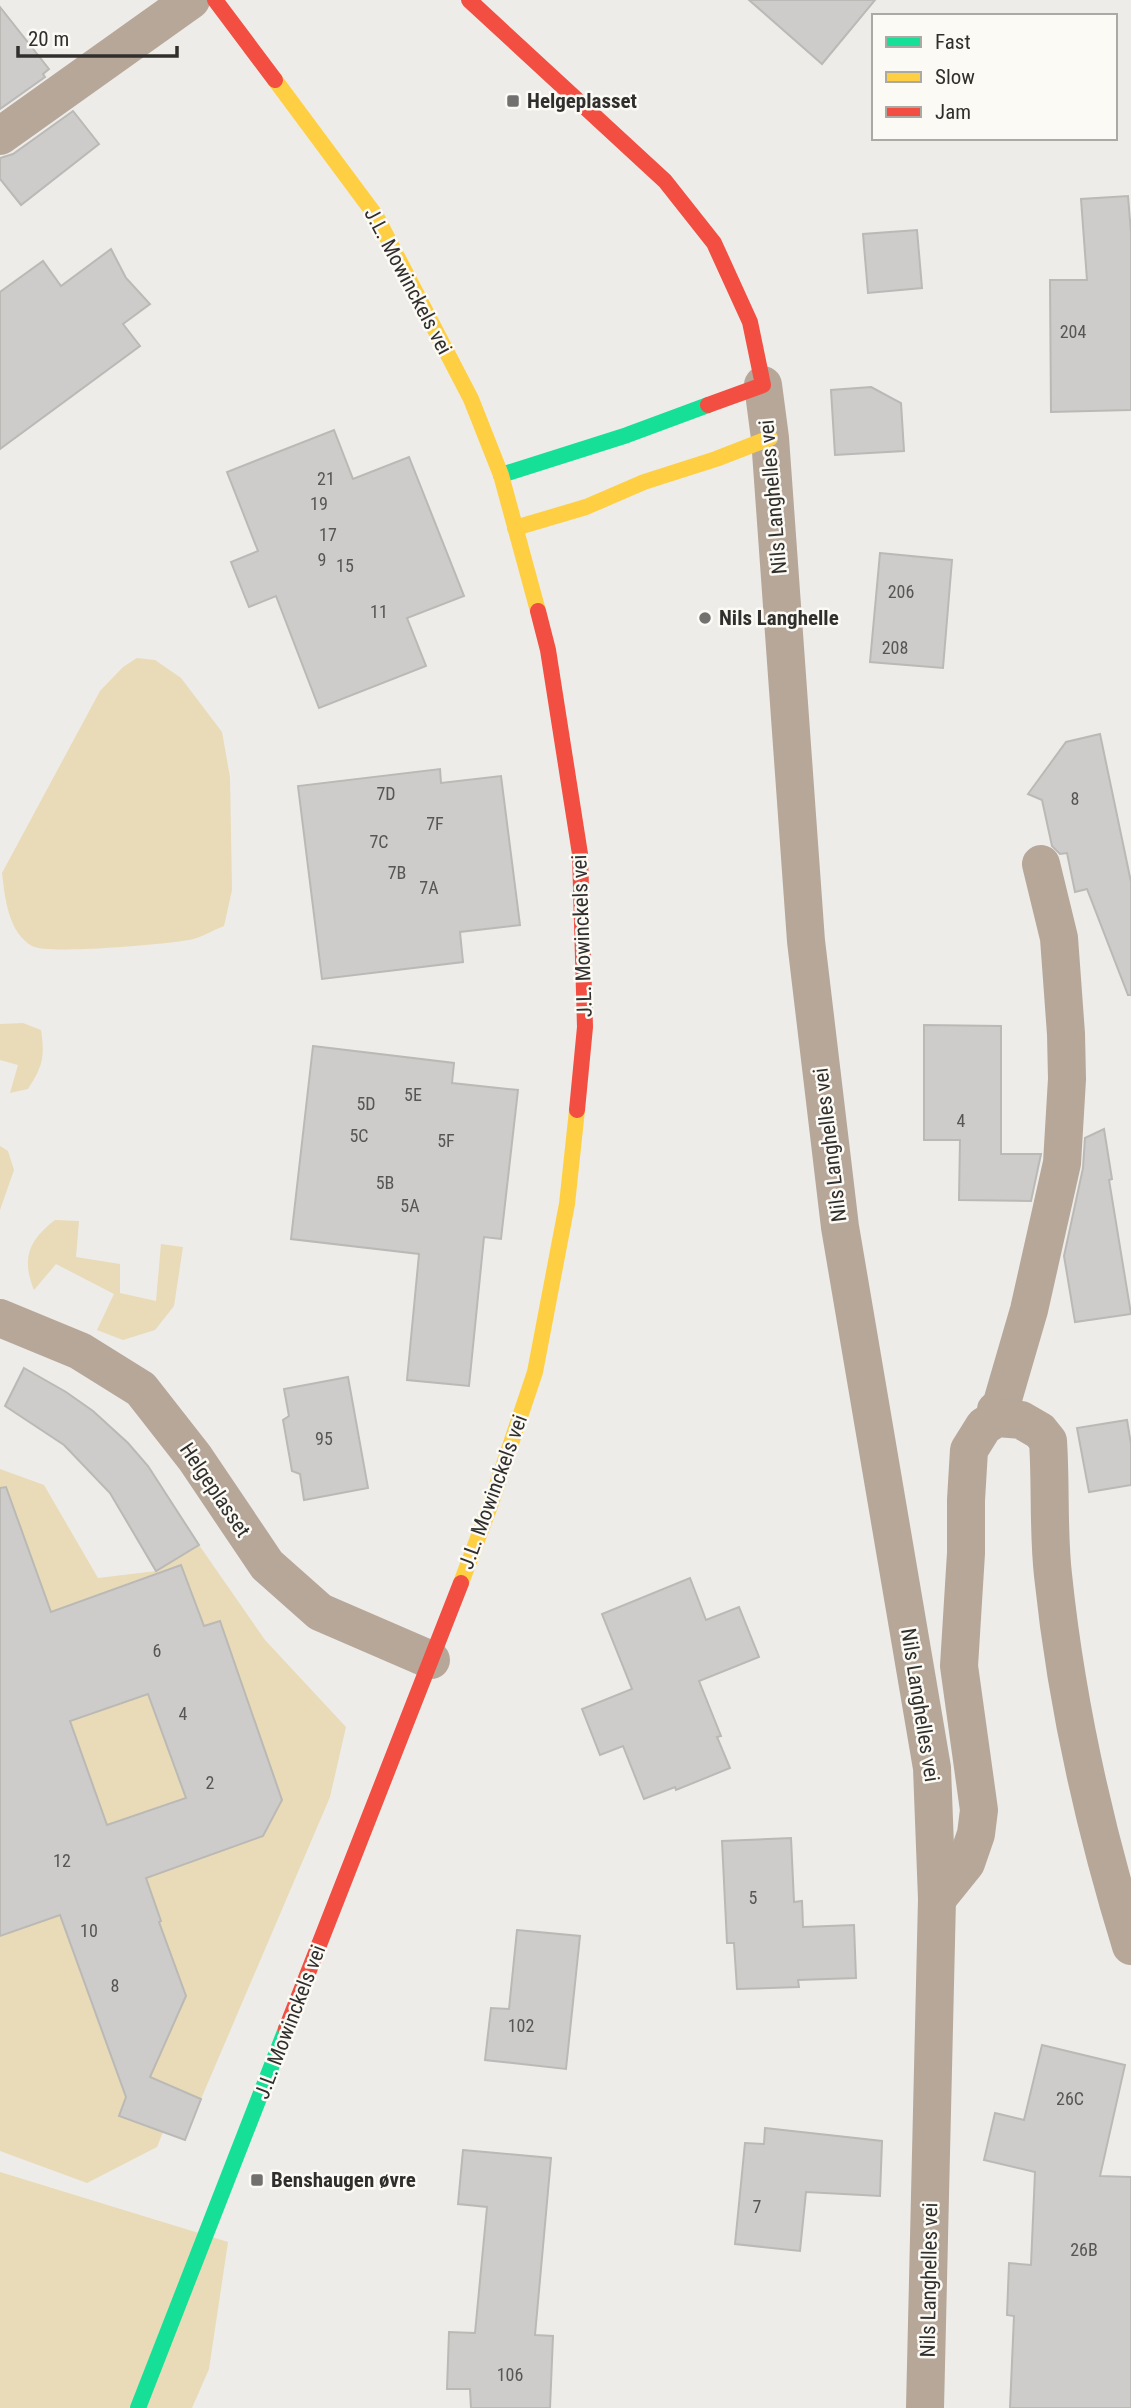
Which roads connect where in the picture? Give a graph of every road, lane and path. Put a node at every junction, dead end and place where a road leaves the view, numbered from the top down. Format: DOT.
graph roads {
  1 [pos="191,0"];
  2 [pos="215,0"];
  3 [pos="469,0"];
  4 [pos="0,136"];
  5 [pos="763,385"];
  6 [pos="770,438"];
  7 [pos="501,475"];
  8 [pos="516,528"];
  9 [pos="1041,864"];
  10 [pos="0,1318"];
  11 [pos="997,1418"];
  12 [pos="431,1660"];
  13 [pos="937,1899"];
  14 [pos="1131,1946"];
  15 [pos="138,2408"];
  16 [pos="925,2408"];
  1 -- 4 [label="street"];
  2 -- 7 [label="main road, J.L. Mowinckels vei"];
  3 -- 5 [label="main road"];
  5 -- 6 [label="street, Nils Langhelles vei"];
  5 -- 7 [label="main road"];
  6 -- 8 [label="main road"];
  6 -- 13 [label="street, Nils Langhelles vei"];
  7 -- 8 [label="main road, J.L. Mowinckels vei"];
  8 -- 12 [label="main road, J.L. Mowinckels vei"];
  9 -- 11 [label="street, Nils Langhelles vei"];
  10 -- 12 [label="street, Helgeplasset"];
  11 -- 13 [label="street, Nils Langhelles vei"];
  11 -- 14 [label="street"];
  12 -- 15 [label="main road, J.L. Mowinckels vei"];
  13 -- 16 [label="street, Nils Langhelles vei"];
}
